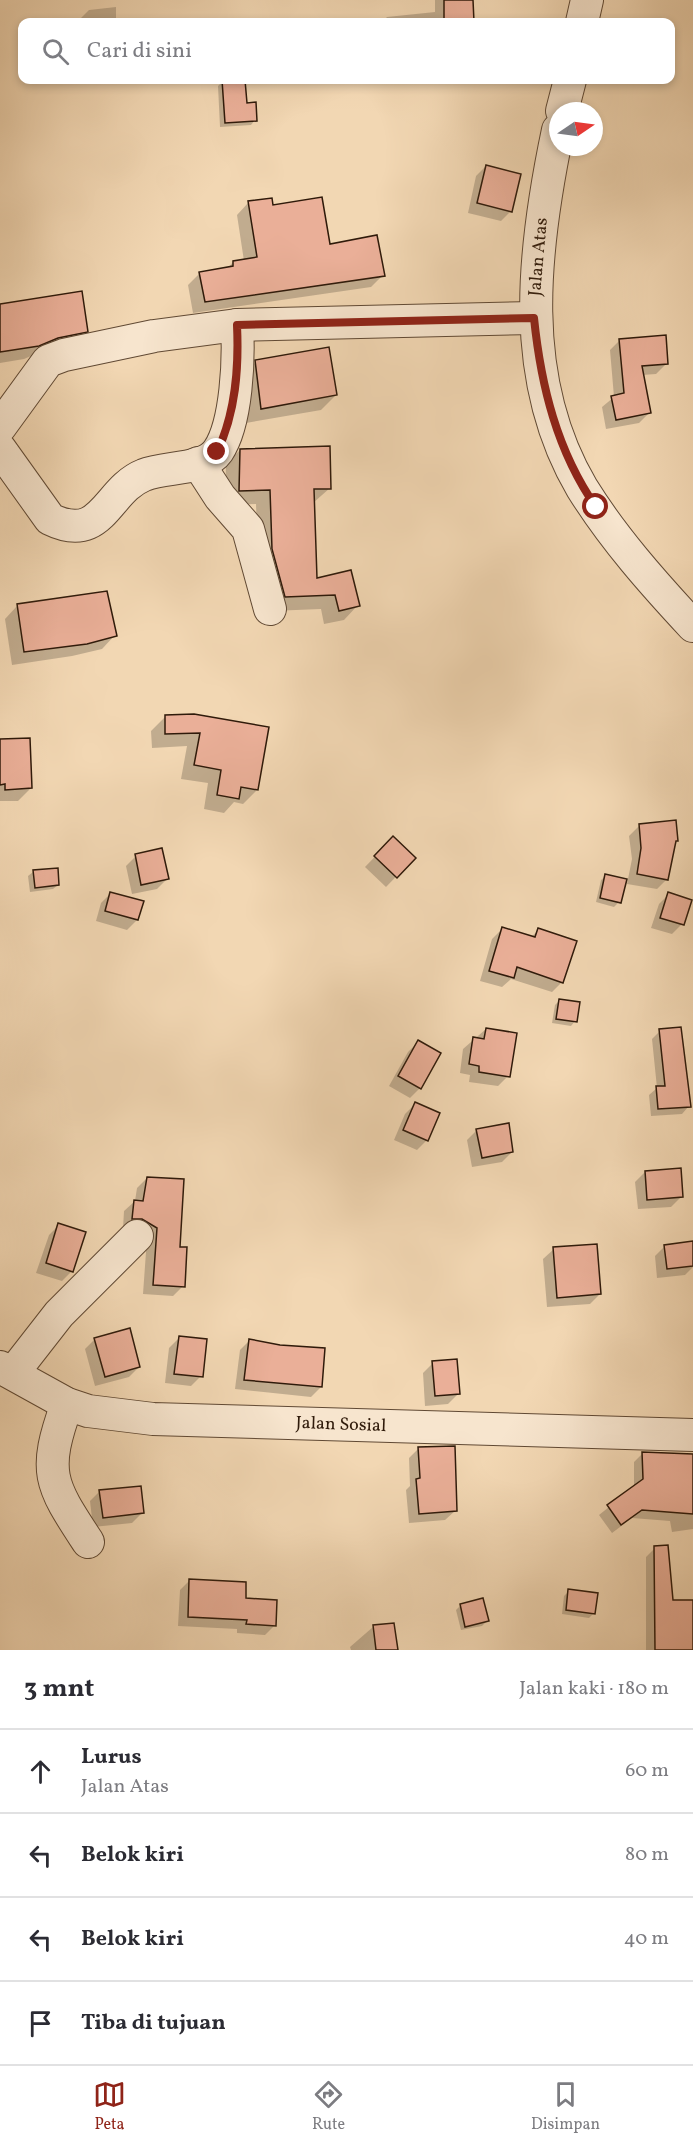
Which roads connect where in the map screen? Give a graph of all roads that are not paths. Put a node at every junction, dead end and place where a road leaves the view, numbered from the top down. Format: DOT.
graph roads {
  1 [pos="587,0"];
  2 [pos="583,18"];
  3 [pos="569,84"];
  4 [pos="564,102"];
  5 [pos="553,156"];
  6 [pos="534,318"];
  7 [pos="237,325"];
  8 [pos="1,429"];
  9 [pos="198,463"];
  10 [pos="270,609"];
  11 [pos="693,626"];
  12 [pos="137,1236"];
  13 [pos="6,1370"];
  14 [pos="67,1404"];
  15 [pos="693,1435"];
  16 [pos="88,1542"];
  1 -- 2 [label="street"];
  3 -- 4 [label="street"];
  5 -- 6 [label="street, Jalan Atas"];
  6 -- 7 [label="street"];
  6 -- 11 [label="street, Jalan Atas"];
  7 -- 8 [label="street"];
  7 -- 9 [label="street"];
  8 -- 9 [label="street"];
  9 -- 10 [label="street"];
  12 -- 13 [label="street"];
  13 -- 14 [label="street, Jalan Sosial"];
  14 -- 15 [label="street, Jalan Sosial"];
  14 -- 16 [label="street"];
}
